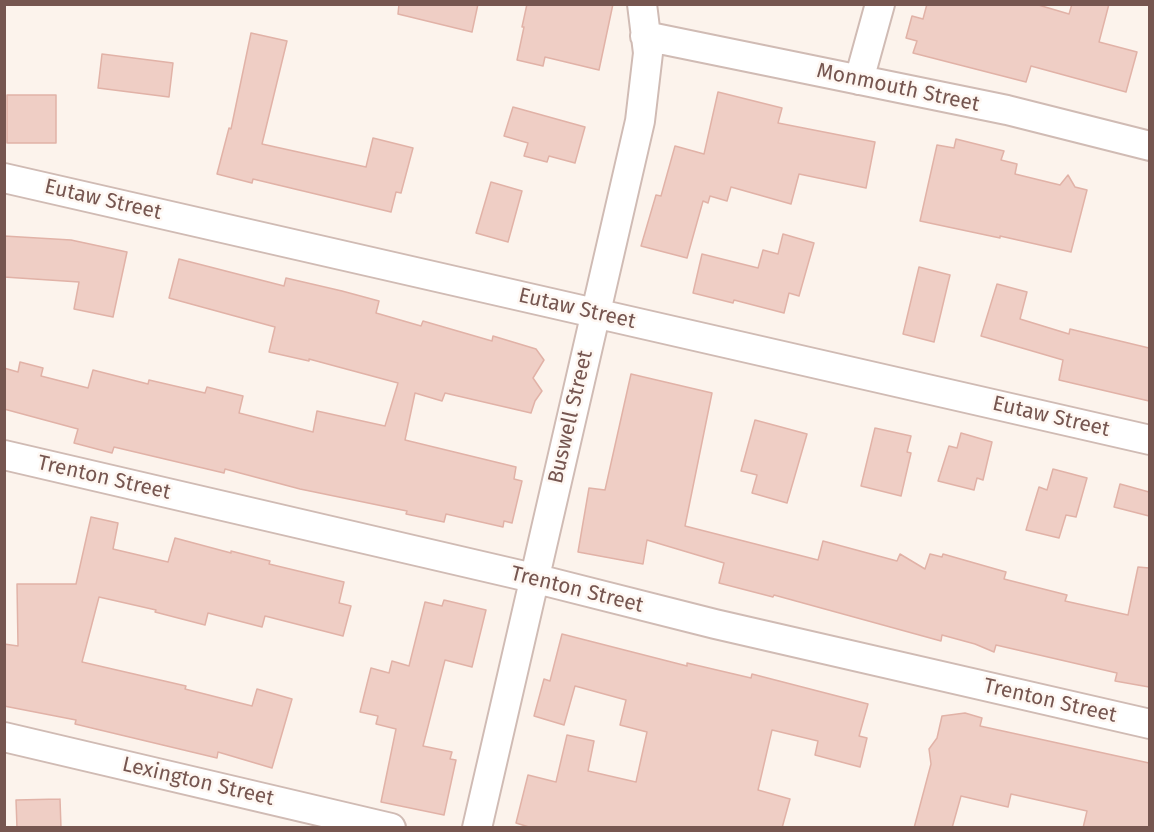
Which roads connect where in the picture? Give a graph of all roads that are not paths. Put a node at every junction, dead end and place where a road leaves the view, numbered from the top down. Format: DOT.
graph roads {
  1 [pos="642,4"];
  2 [pos="880,4"];
  3 [pos="645,36"];
  4 [pos="859,80"];
  5 [pos="1149,146"];
  6 [pos="4,178"];
  7 [pos="594,313"];
  8 [pos="1149,440"];
  9 [pos="4,455"];
  10 [pos="533,578"];
  11 [pos="1149,724"];
  12 [pos="4,737"];
  13 [pos="391,828"];
  14 [pos="477,828"];
  1 -- 3 [label="street, Buswell Street"];
  2 -- 4 [label="street"];
  3 -- 4 [label="street, Monmouth Street"];
  3 -- 7 [label="street, Buswell Street"];
  4 -- 5 [label="street, Monmouth Street"];
  6 -- 7 [label="street, Eutaw Street"];
  7 -- 8 [label="street, Eutaw Street"];
  7 -- 10 [label="street, Buswell Street"];
  9 -- 10 [label="street, Trenton Street"];
  10 -- 11 [label="street, Trenton Street"];
  10 -- 14 [label="street, Buswell Street"];
  12 -- 13 [label="street, Lexington Street"];
}
